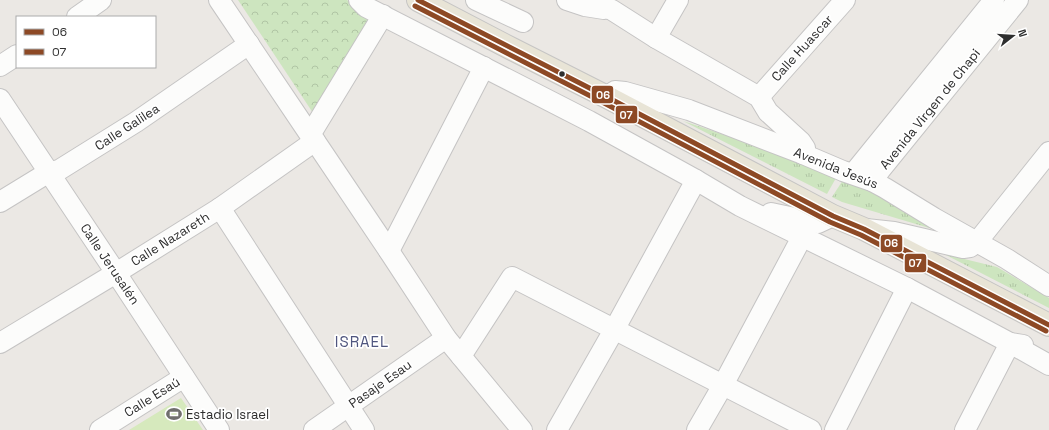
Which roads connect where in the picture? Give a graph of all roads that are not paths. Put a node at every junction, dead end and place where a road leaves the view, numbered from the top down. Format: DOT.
graph roads {
  1 [pos="101,0"];
  2 [pos="219,0"];
  3 [pos="359,0"];
  4 [pos="418,0"];
  5 [pos="476,0"];
  6 [pos="567,0"];
  7 [pos="592,0"];
  8 [pos="678,0"];
  9 [pos="845,0"];
  10 [pos="994,0"];
  11 [pos="1018,0"];
  12 [pos="612,10"];
  13 [pos="383,15"];
  14 [pos="78,16"];
  15 [pos="523,22"];
  16 [pos="656,38"];
  17 [pos="249,44"];
  18 [pos="16,56"];
  19 [pos="0,66"];
  20 [pos="484,67"];
  21 [pos="607,97"];
  22 [pos="758,97"];
  23 [pos="0,99"];
  24 [pos="312,138"];
  25 [pos="1049,152"];
  26 [pos="803,154"];
  27 [pos="49,172"];
  28 [pos="853,174"];
  29 [pos="696,180"];
  30 [pos="872,181"];
  31 [pos="0,202"];
  32 [pos="740,206"];
  33 [pos="220,208"];
  34 [pos="833,216"];
  35 [pos="864,229"];
  36 [pos="802,237"];
  37 [pos="976,242"];
  38 [pos="389,251"];
  39 [pos="116,273"];
  40 [pos="1049,286"];
  41 [pos="907,288"];
  42 [pos="1049,325"];
  43 [pos="614,330"];
  44 [pos="446,338"];
  45 [pos="0,343"];
  46 [pos="1010,343"];
  47 [pos="1049,350"];
  48 [pos="461,356"];
  49 [pos="1049,365"];
  50 [pos="184,377"];
  51 [pos="723,385"];
  52 [pos="348,406"];
  53 [pos="100,430"];
  54 [pos="219,430"];
  55 [pos="314,430"];
  56 [pos="364,430"];
  57 [pos="522,430"];
  58 [pos="557,430"];
  59 [pos="697,430"];
  60 [pos="811,430"];
  61 [pos="835,430"];
  62 [pos="965,430"];
  1 -- 14 [label="street"];
  2 -- 17 [label="street"];
  3 -- 13 [label="street"];
  4 -- 21 [label="main road"];
  5 -- 15 [label="street"];
  6 -- 12 [label="street"];
  7 -- 12 [label="street"];
  8 -- 16 [label="street"];
  9 -- 22 [label="street, Calle Huascar"];
  10 -- 28 [label="street, Avenida Virgen de Chapi"];
  11 -- 30 [label="street, Avenida Virgen de Chapi"];
  12 -- 16 [label="street"];
  13 -- 20 [label="street"];
  13 -- 24 [label="street"];
  16 -- 22 [label="street"];
  17 -- 24 [label="street"];
  17 -- 27 [label="street, Calle Galilea"];
  18 -- 19 [label="street"];
  20 -- 29 [label="street"];
  20 -- 38 [label="street"];
  21 -- 26 [label="street, Avenida Jesús"];
  21 -- 34 [label="main road"];
  22 -- 26 [label="street"];
  23 -- 27 [label="street, Calle Jerusalén"];
  24 -- 33 [label="street, Calle Nazareth"];
  24 -- 38 [label="street"];
  25 -- 37 [label="street"];
  26 -- 28 [label="street, Avenida Jesús"];
  27 -- 31 [label="street, Calle Galilea"];
  27 -- 39 [label="street, Calle Jerusalén"];
  28 -- 30 [label="street, Avenida Jesús"];
  29 -- 32 [label="street"];
  29 -- 43 [label="street"];
  30 -- 37 [label="street, Avenida Jesús"];
  32 -- 34 [label="street"];
  32 -- 36 [label="street"];
  33 -- 39 [label="street, Calle Nazareth"];
  33 -- 52 [label="street"];
  34 -- 35 [label="main road"];
  35 -- 37 [label="street"];
  35 -- 42 [label="main road"];
  36 -- 41 [label="street"];
  36 -- 51 [label="street"];
  37 -- 40 [label="street, Avenida Jesús"];
  38 -- 44 [label="street"];
  39 -- 45 [label="street, Calle Nazareth"];
  39 -- 50 [label="street, Calle Jerusalén"];
  41 -- 46 [label="street"];
  41 -- 61 [label="street"];
  43 -- 48 [label="street"];
  43 -- 51 [label="street"];
  43 -- 58 [label="street"];
  44 -- 48 [label="street"];
  44 -- 52 [label="street, Pasaje Esau"];
  46 -- 47 [label="street"];
  46 -- 49 [label="street"];
  46 -- 62 [label="street"];
  48 -- 57 [label="street"];
  50 -- 53 [label="street, Calle Esaú"];
  50 -- 54 [label="street, Calle Jerusalén"];
  51 -- 59 [label="street"];
  51 -- 60 [label="street"];
  52 -- 55 [label="street, Pasaje Esau"];
  52 -- 56 [label="street"];
}
